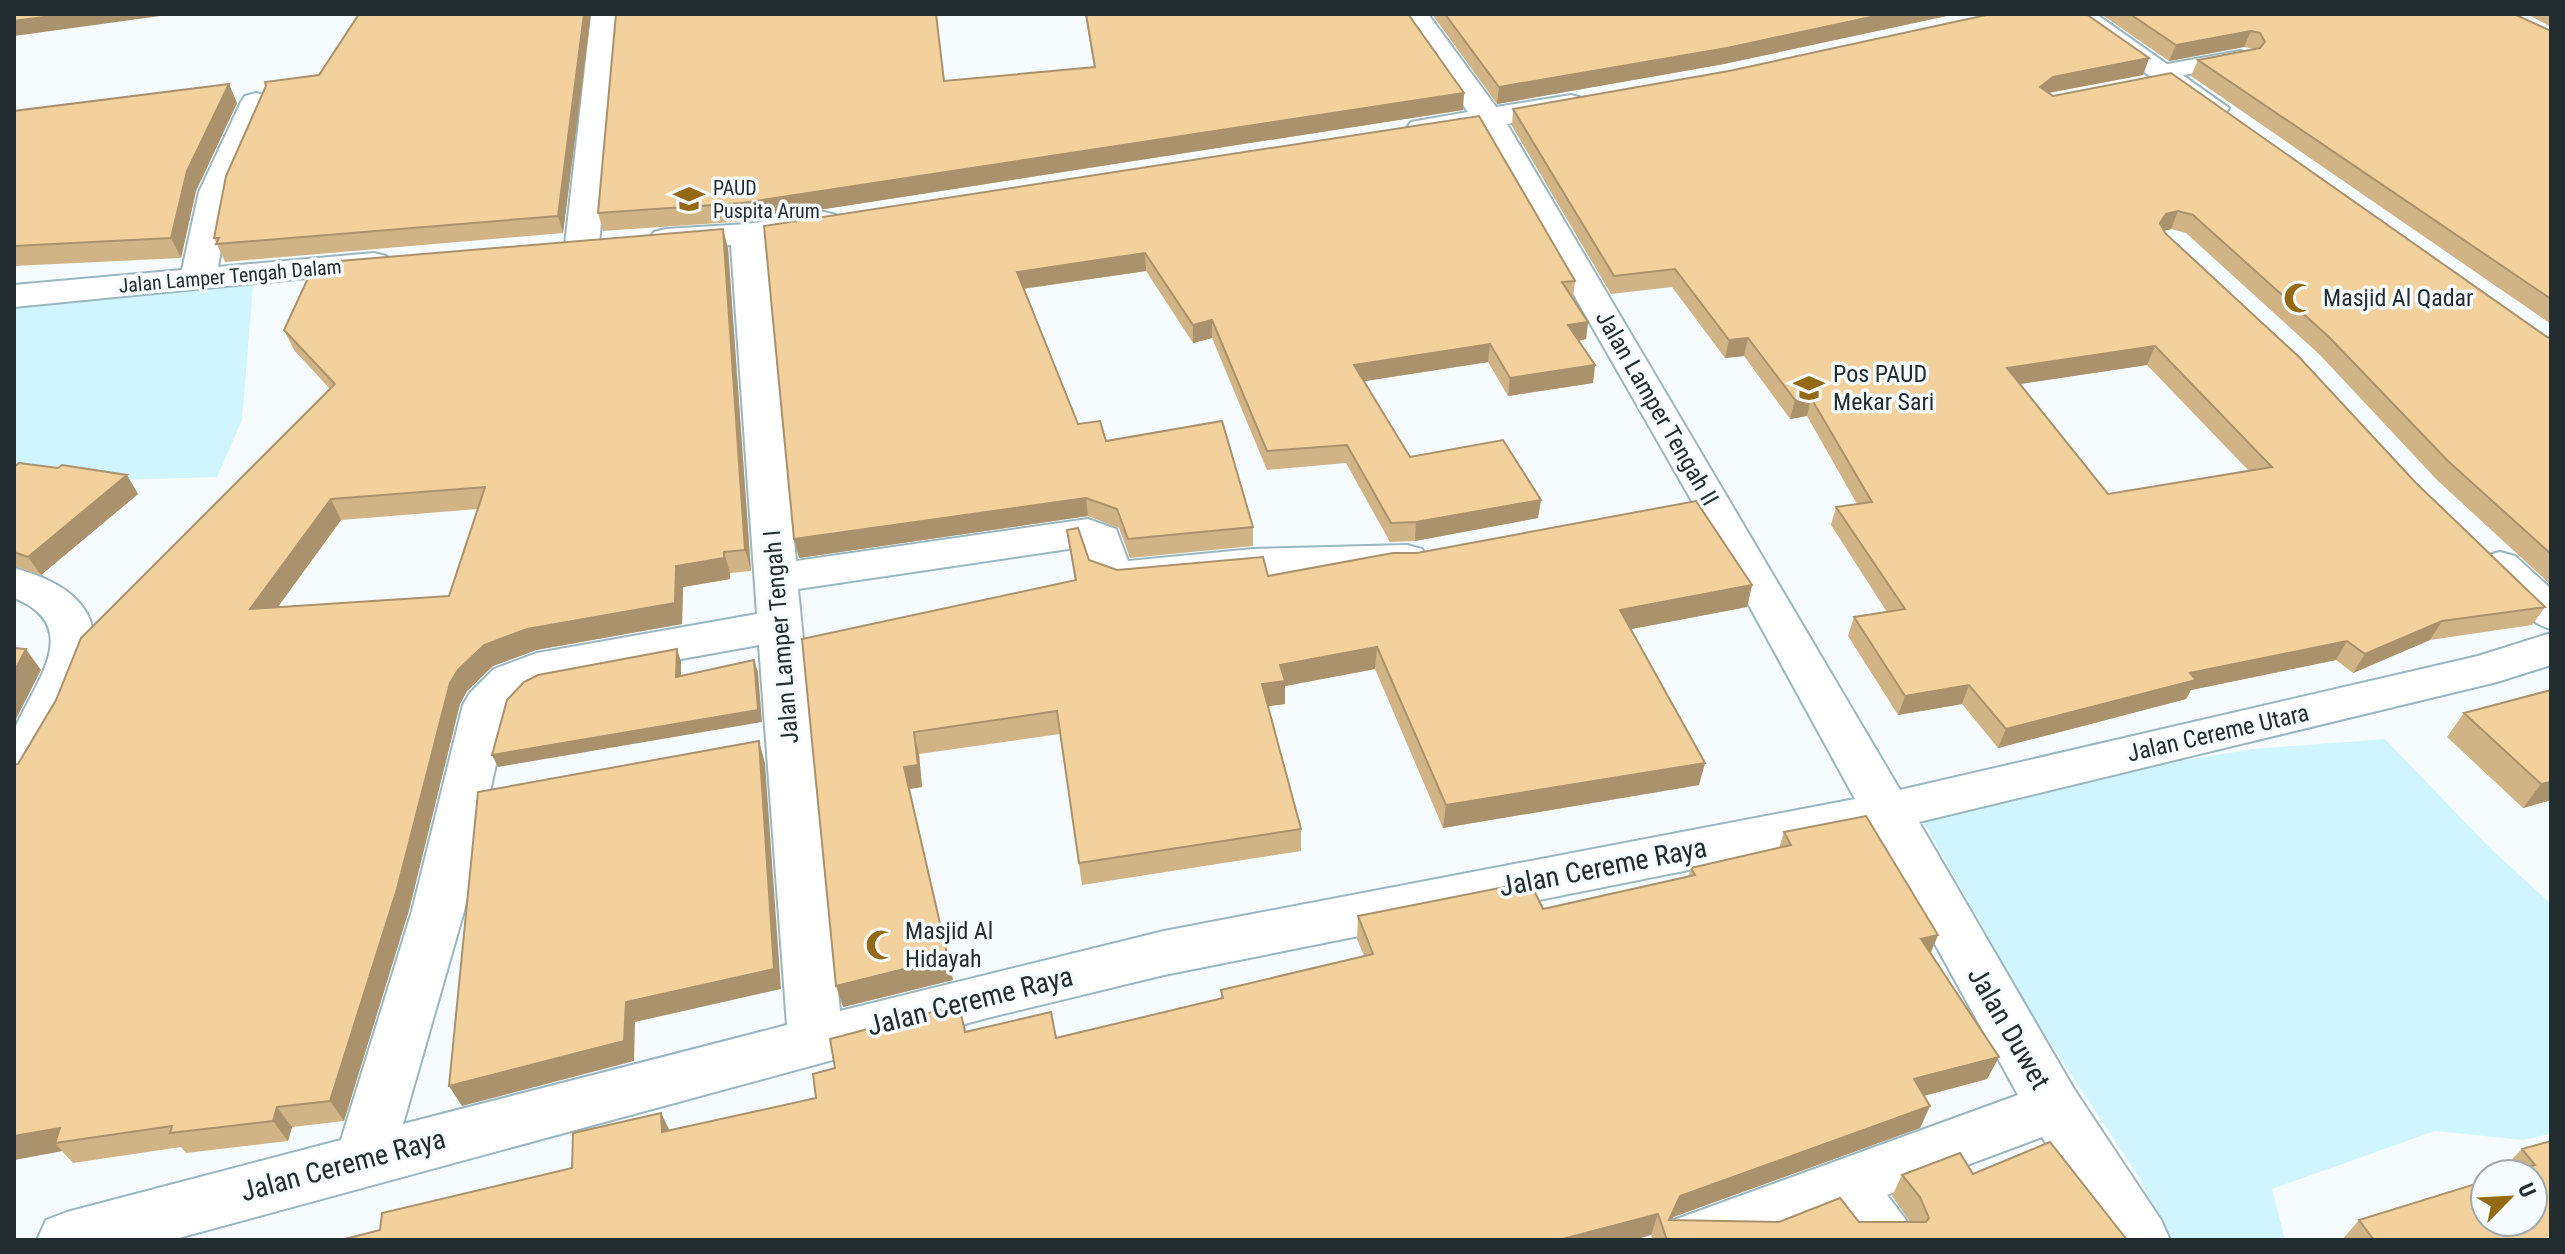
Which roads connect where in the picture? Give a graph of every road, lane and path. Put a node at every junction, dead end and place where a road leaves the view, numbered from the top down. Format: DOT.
graph roads {
  1 [pos="605,14"];
  2 [pos="1414,14"];
  3 [pos="2077,14"];
  4 [pos="2245,57"];
  5 [pos="2158,79"];
  6 [pos="1592,100"];
  7 [pos="256,102"];
  8 [pos="1488,118"];
  9 [pos="2235,123"];
  10 [pos="1393,133"];
  11 [pos="857,217"];
  12 [pos="747,234"];
  13 [pos="413,260"];
  14 [pos="198,278"];
  15 [pos="14,296"];
  16 [pos="1713,503"];
  17 [pos="1666,512"];
  18 [pos="2475,542"];
  19 [pos="1439,554"];
  20 [pos="775,578"];
  21 [pos="14,582"];
  22 [pos="2551,614"];
  23 [pos="779,626"];
  24 [pos="2551,649"];
  25 [pos="789,738"];
  26 [pos="743,746"];
  27 [pos="14,770"];
  28 [pos="1884,812"];
  29 [pos="815,1040"];
  30 [pos="2054,1107"];
  31 [pos="364,1158"];
  32 [pos="1844,1185"];
  33 [pos="67,1240"];
  34 [pos="1695,1240"];
  35 [pos="1885,1240"];
  36 [pos="2140,1240"];
  1 -- 12 [label="street"];
  2 -- 8 [label="street, Jalan Lamper Tengah II"];
  3 -- 5 [label="street"];
  4 -- 5 [label="lane"];
  5 -- 9 [label="street"];
  6 -- 8 [label="street"];
  7 -- 14 [label="street"];
  8 -- 10 [label="street"];
  8 -- 16 [label="street, Jalan Lamper Tengah II"];
  11 -- 12 [label="street"];
  12 -- 20 [label="street, Jalan Lamper Tengah I"];
  13 -- 14 [label="street, Jalan Lamper Tengah Dalam"];
  14 -- 15 [label="street, Jalan Lamper Tengah Dalam"];
  16 -- 17 [label="street"];
  16 -- 28 [label="street, Jalan Lamper Tengah II"];
  18 -- 22 [label="street"];
  19 -- 20 [label="street"];
  20 -- 23 [label="street, Jalan Lamper Tengah I"];
  21 -- 27 [label="street"];
  23 -- 25 [label="street, Jalan Lamper Tengah I"];
  23 -- 31 [label="street"];
  24 -- 28 [label="street, Jalan Cereme Utara"];
  25 -- 26 [label="street"];
  25 -- 29 [label="street, Jalan Lamper Tengah I"];
  28 -- 29 [label="street, Jalan Cereme Raya"];
  28 -- 30 [label="street, Jalan Duwet"];
  29 -- 31 [label="street, Jalan Cereme Raya"];
  30 -- 32 [label="street"];
  30 -- 36 [label="street, Jalan Duwet"];
  31 -- 33 [label="street, Jalan Cereme Raya"];
  32 -- 34 [label="street"];
  32 -- 35 [label="street"];
}
